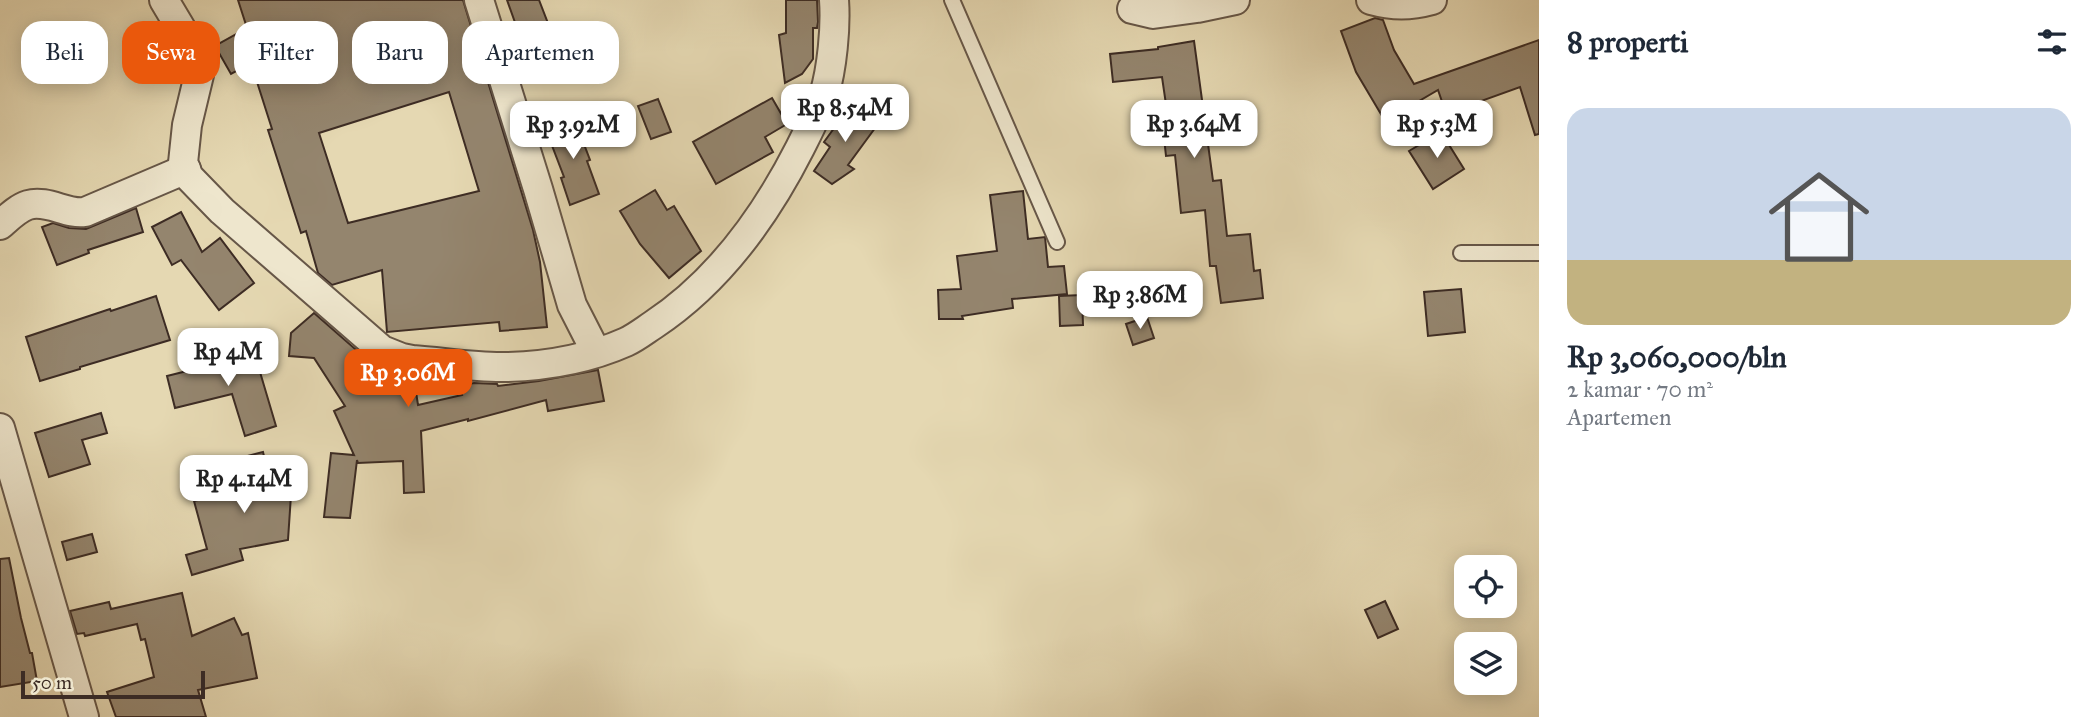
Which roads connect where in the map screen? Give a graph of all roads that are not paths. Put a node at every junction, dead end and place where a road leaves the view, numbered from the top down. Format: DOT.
graph roads {
  1 [pos="164,0"];
  2 [pos="479,0"];
  3 [pos="834,0"];
  4 [pos="952,0"];
  5 [pos="1236,0"];
  6 [pos="1371,0"];
  7 [pos="1432,0"];
  8 [pos="1132,9"];
  9 [pos="186,169"];
  10 [pos="0,225"];
  11 [pos="1057,242"];
  12 [pos="1461,253"];
  13 [pos="1539,253"];
  14 [pos="597,352"];
  15 [pos="0,428"];
  16 [pos="84,717"];
  1 -- 9 [label="street"];
  2 -- 14 [label="street"];
  3 -- 14 [label="street"];
  4 -- 11 [label="lane"];
  5 -- 8 [label="street"];
  6 -- 7 [label="street"];
  9 -- 10 [label="street"];
  9 -- 14 [label="street"];
  12 -- 13 [label="lane"];
  15 -- 16 [label="street"];
}
